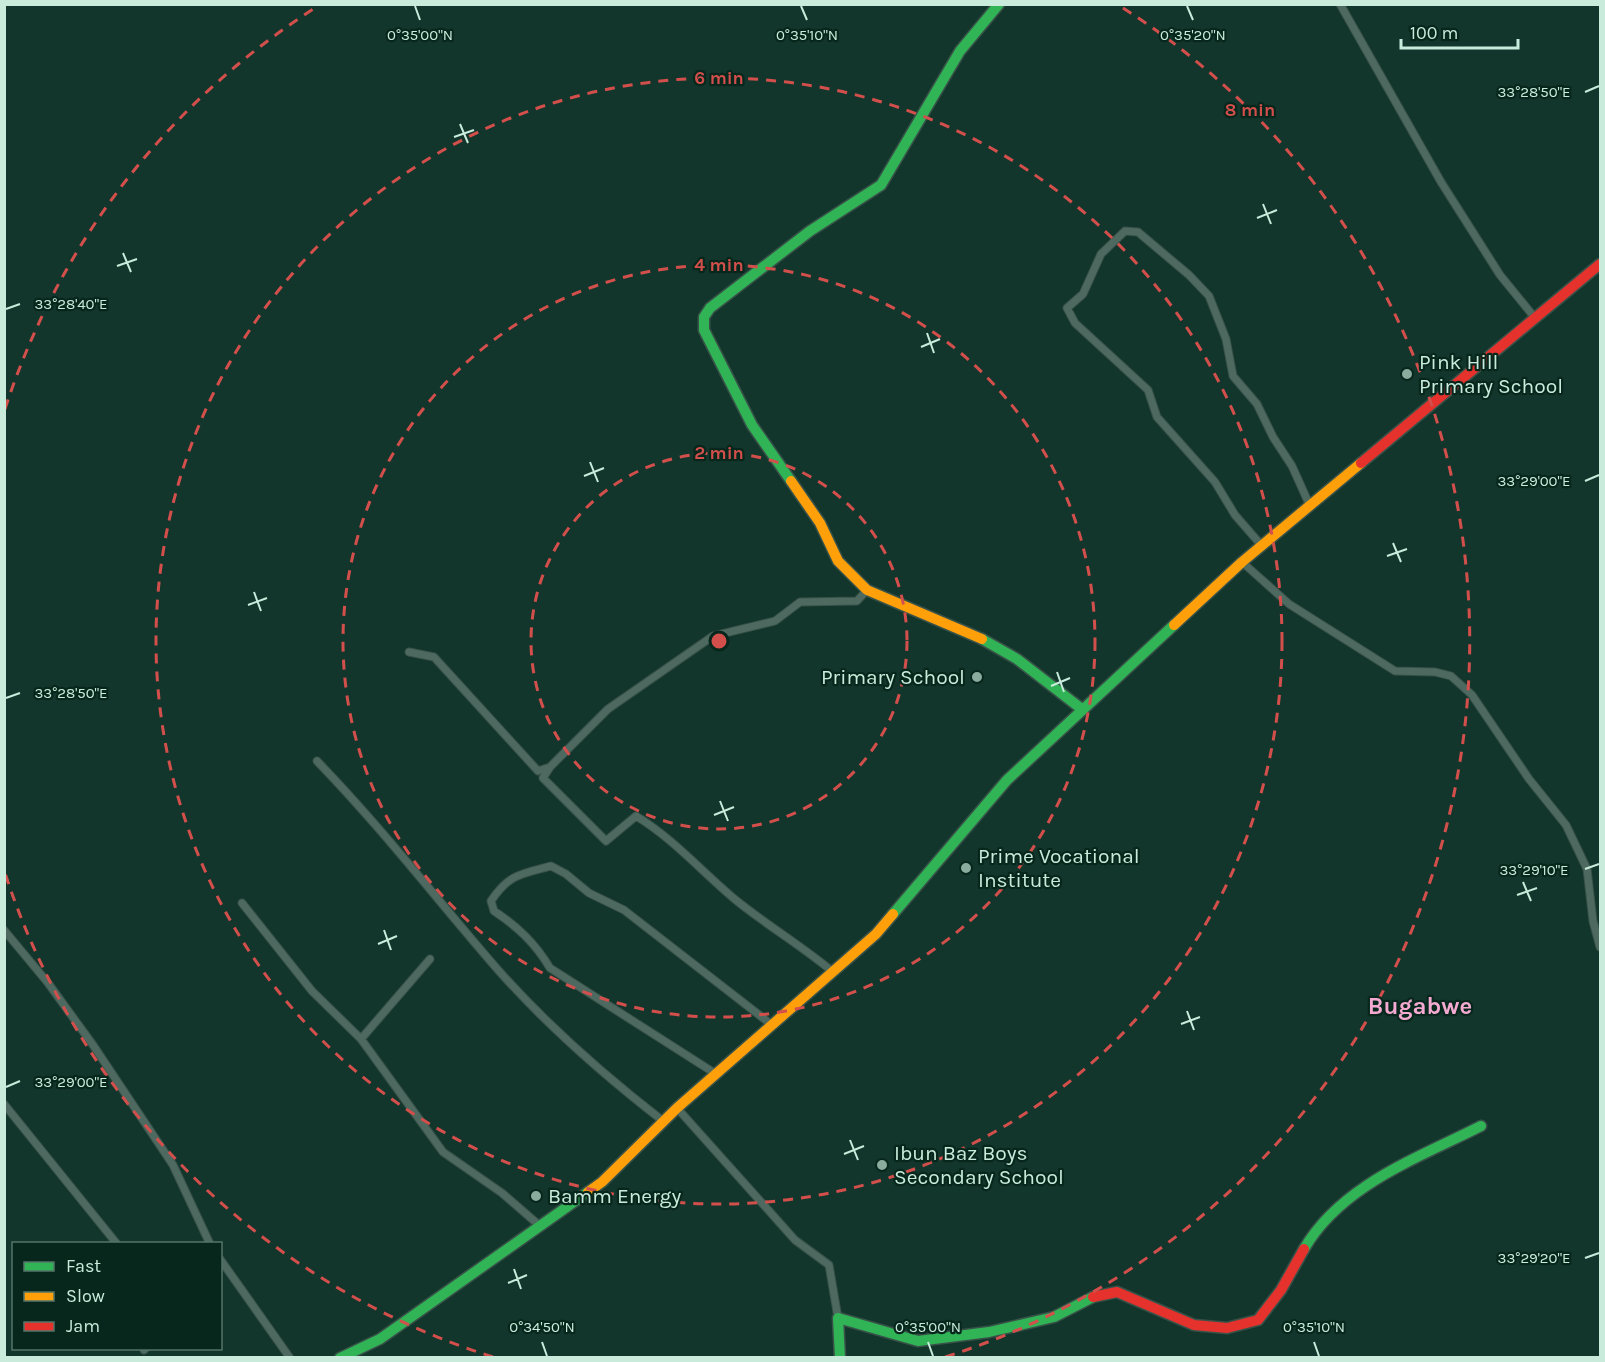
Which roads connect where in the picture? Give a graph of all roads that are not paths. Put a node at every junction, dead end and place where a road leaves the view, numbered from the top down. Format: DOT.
graph roads {
  1 [pos="999,4"];
  2 [pos="1340,4"];
  3 [pos="1600,264"];
  4 [pos="1535,318"];
  5 [pos="1310,506"];
  6 [pos="1262,546"];
  7 [pos="1242,562"];
  8 [pos="867,590"];
  9 [pos="409,652"];
  10 [pos="1083,710"];
  11 [pos="317,761"];
  12 [pos="550,766"];
  13 [pos="242,903"];
  14 [pos="4,930"];
  15 [pos="1600,946"];
  16 [pos="430,959"];
  17 [pos="832,972"];
  18 [pos="772,1025"];
  19 [pos="362,1039"];
  20 [pos="716,1074"];
  21 [pos="4,1104"];
  22 [pos="677,1108"];
  23 [pos="663,1121"];
  24 [pos="1481,1126"];
  25 [pos="540,1226"];
  26 [pos="115,1242"];
  27 [pos="209,1242"];
  28 [pos="222,1261"];
  29 [pos="838,1318"];
  30 [pos="290,1358"];
  31 [pos="340,1358"];
  32 [pos="840,1358"];
  1 -- 8 [label="street"];
  2 -- 4 [label="street"];
  3 -- 4 [label="street"];
  4 -- 5 [label="street"];
  5 -- 6 [label="street"];
  5 -- 6 [label="street"];
  6 -- 7 [label="street"];
  7 -- 10 [label="street"];
  7 -- 15 [label="street"];
  8 -- 10 [label="street"];
  8 -- 12 [label="street"];
  9 -- 12 [label="street"];
  10 -- 17 [label="street"];
  11 -- 23 [label="street"];
  12 -- 17 [label="street"];
  13 -- 19 [label="street"];
  14 -- 27 [label="street"];
  16 -- 19 [label="street"];
  17 -- 18 [label="street"];
  18 -- 20 [label="street"];
  18 -- 20 [label="street"];
  19 -- 25 [label="street"];
  20 -- 22 [label="street"];
  21 -- 26 [label="street"];
  22 -- 23 [label="street"];
  22 -- 29 [label="street"];
  23 -- 25 [label="street"];
  24 -- 29 [label="street"];
  25 -- 31 [label="street"];
  28 -- 30 [label="street"];
  29 -- 32 [label="street"];
}
